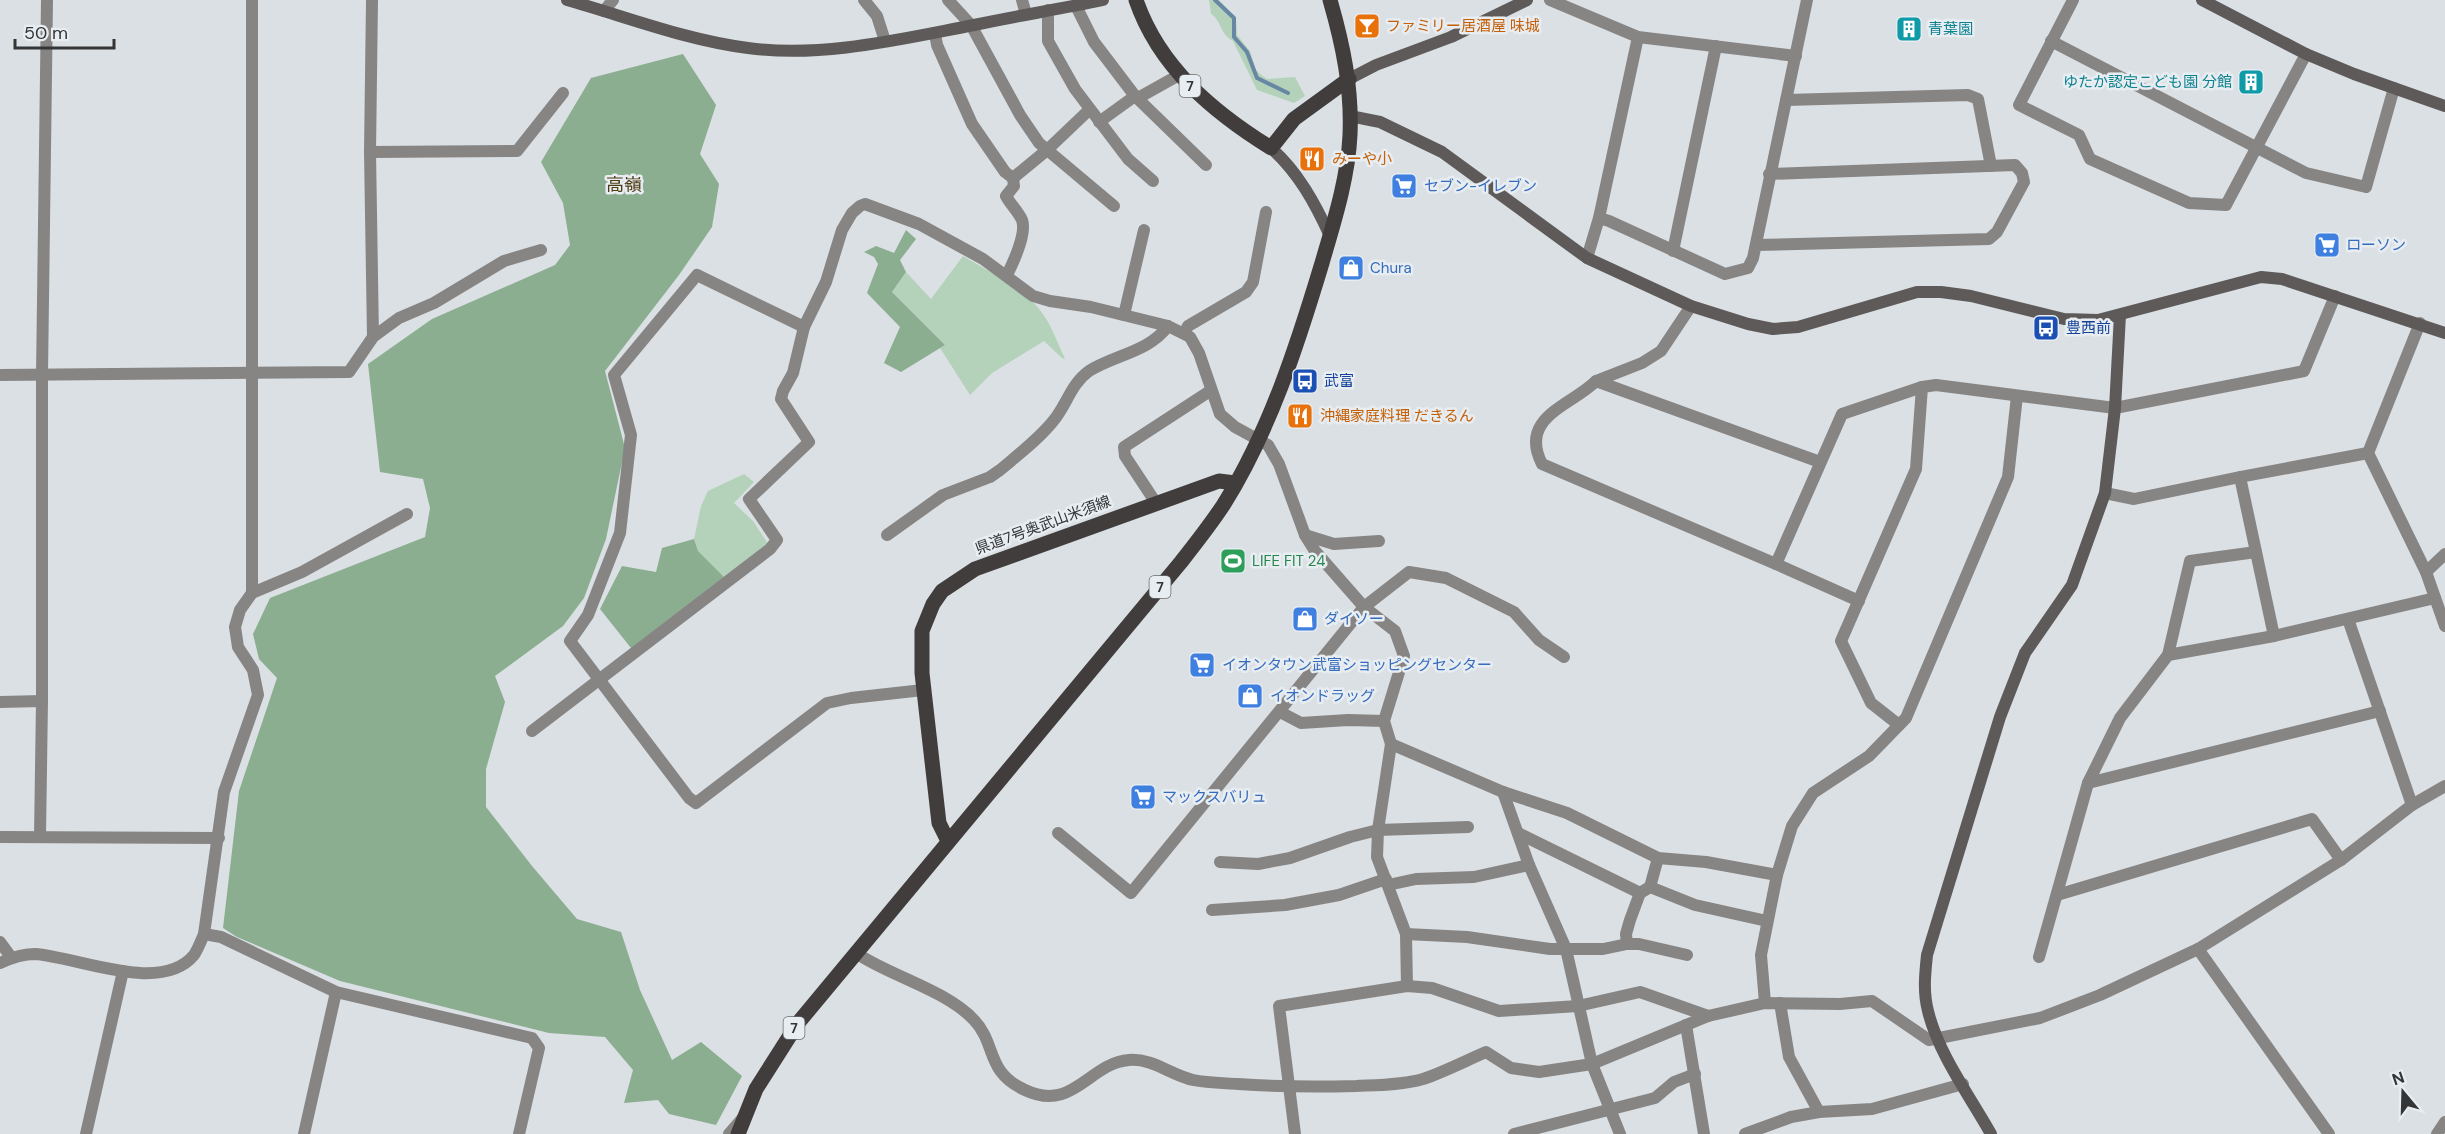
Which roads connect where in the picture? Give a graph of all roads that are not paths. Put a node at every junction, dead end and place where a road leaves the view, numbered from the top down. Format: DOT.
graph roads {
  1 [pos="47,0"];
  2 [pos="252,0"];
  3 [pos="372,0"];
  4 [pos="567,0"];
  5 [pos="613,0"];
  6 [pos="864,0"];
  7 [pos="948,0"];
  8 [pos="1022,0"];
  9 [pos="1103,0"];
  10 [pos="1136,0"];
  11 [pos="1330,0"];
  12 [pos="1527,0"];
  13 [pos="1550,0"];
  14 [pos="1807,0"];
  15 [pos="2073,0"];
  16 [pos="2202,0"];
  17 [pos="1076,6"];
  18 [pos="1048,10"];
  19 [pos="603,11"];
  20 [pos="1026,14"];
  21 [pos="971,25"];
  22 [pos="935,33"];
  23 [pos="1638,37"];
  24 [pos="885,41"];
  25 [pos="2051,41"];
  26 [pos="1716,46"];
  27 [pos="2306,54"];
  28 [pos="1796,56"];
  29 [pos="1179,75"];
  30 [pos="1349,79"];
  31 [pos="2394,88"];
  32 [pos="563,93"];
  33 [pos="1137,97"];
  34 [pos="1786,100"];
  35 [pos="2445,106"];
  36 [pos="1089,110"];
  37 [pos="1350,116"];
  38 [pos="1098,122"];
  39 [pos="2257,147"];
  40 [pos="1271,148"];
  41 [pos="1047,150"];
  42 [pos="370,152"];
  43 [pos="1206,165"];
  44 [pos="1991,166"];
  45 [pos="1769,174"];
  46 [pos="1013,178"];
  47 [pos="1153,181"];
  48 [pos="1114,206"];
  49 [pos="1266,212"];
  50 [pos="1599,218"];
  51 [pos="1144,230"];
  52 [pos="1330,236"];
  53 [pos="1756,245"];
  54 [pos="540,250"];
  55 [pos="1673,251"];
  56 [pos="1587,258"];
  57 [pos="1007,275"];
  58 [pos="2335,296"];
  59 [pos="1692,306"];
  60 [pos="1124,315"];
  61 [pos="2120,315"];
  62 [pos="2420,323"];
  63 [pos="1168,326"];
  64 [pos="804,327"];
  65 [pos="1184,333"];
  66 [pos="2445,333"];
  67 [pos="373,337"];
  68 [pos="250,374"];
  69 [pos="0,375"];
  70 [pos="42,375"];
  71 [pos="1596,381"];
  72 [pos="1922,387"];
  73 [pos="1210,391"];
  74 [pos="2017,396"];
  75 [pos="2115,408"];
  76 [pos="1259,440"];
  77 [pos="2368,453"];
  78 [pos="1820,462"];
  79 [pos="2240,477"];
  80 [pos="1235,483"];
  81 [pos="2105,493"];
  82 [pos="1156,503"];
  83 [pos="407,514"];
  84 [pos="887,535"];
  85 [pos="1305,536"];
  86 [pos="1379,541"];
  87 [pos="2256,552"];
  88 [pos="2445,554"];
  89 [pos="1776,564"];
  90 [pos="2426,572"];
  91 [pos="252,593"];
  92 [pos="2435,598"];
  93 [pos="1859,601"];
  94 [pos="1364,607"];
  95 [pos="2348,619"];
  96 [pos="2445,626"];
  97 [pos="2274,636"];
  98 [pos="2168,655"];
  99 [pos="1564,657"];
  100 [pos="599,680"];
  101 [pos="923,690"];
  102 [pos="42,701"];
  103 [pos="0,702"];
  104 [pos="2380,711"];
  105 [pos="1280,712"];
  106 [pos="1384,721"];
  107 [pos="1899,725"];
  108 [pos="532,731"];
  109 [pos="1391,744"];
  110 [pos="2088,783"];
  111 [pos="2445,786"];
  112 [pos="1503,792"];
  113 [pos="2412,805"];
  114 [pos="1468,826"];
  115 [pos="1377,830"];
  116 [pos="1058,833"];
  117 [pos="1518,833"];
  118 [pos="40,836"];
  119 [pos="0,837"];
  120 [pos="219,837"];
  121 [pos="948,841"];
  122 [pos="1658,858"];
  123 [pos="2342,860"];
  124 [pos="1220,862"];
  125 [pos="1529,865"];
  126 [pos="1777,875"];
  127 [pos="1387,882"];
  128 [pos="1645,890"];
  129 [pos="2057,895"];
  130 [pos="1212,910"];
  131 [pos="1767,921"];
  132 [pos="204,934"];
  133 [pos="1406,934"];
  134 [pos="0,942"];
  135 [pos="1627,944"];
  136 [pos="2198,949"];
  137 [pos="1566,950"];
  138 [pos="856,953"];
  139 [pos="1687,955"];
  140 [pos="2039,957"];
  141 [pos="6,960"];
  142 [pos="123,971"];
  143 [pos="1407,986"];
  144 [pos="336,992"];
  145 [pos="1765,1003"];
  146 [pos="1780,1003"];
  147 [pos="1578,1006"];
  148 [pos="1708,1016"];
  149 [pos="1686,1025"];
  150 [pos="1937,1039"];
  151 [pos="1592,1064"];
  152 [pos="1695,1074"];
  153 [pos="1963,1084"];
  154 [pos="1290,1088"];
  155 [pos="1610,1108"];
  156 [pos="1819,1112"];
  157 [pos="745,1116"];
  158 [pos="2445,1122"];
  159 [pos="86,1134"];
  160 [pos="304,1134"];
  161 [pos="519,1134"];
  162 [pos="729,1134"];
  163 [pos="738,1134"];
  164 [pos="1296,1134"];
  165 [pos="1514,1134"];
  166 [pos="1620,1134"];
  167 [pos="1704,1134"];
  168 [pos="1745,1134"];
  169 [pos="1991,1134"];
  170 [pos="2329,1134"];
  171 [pos="2437,1134"];
  1 -- 70 [label="street"];
  2 -- 68 [label="street"];
  3 -- 42 [label="street"];
  4 -- 19 [label="street"];
  5 -- 19 [label="street"];
  6 -- 24 [label="street"];
  7 -- 21 [label="street"];
  8 -- 20 [label="street"];
  9 -- 17 [label="street"];
  10 -- 29 [label="main road, 7"];
  11 -- 30 [label="main road, 7"];
  12 -- 30 [label="street"];
  13 -- 23 [label="street"];
  14 -- 28 [label="street"];
  15 -- 25 [label="street"];
  16 -- 27 [label="street"];
  17 -- 18 [label="street"];
  17 -- 33 [label="street"];
  18 -- 20 [label="street"];
  18 -- 36 [label="street"];
  19 -- 24 [label="street"];
  20 -- 21 [label="street"];
  21 -- 22 [label="street"];
  21 -- 41 [label="street"];
  22 -- 24 [label="street"];
  22 -- 46 [label="street"];
  23 -- 26 [label="street"];
  23 -- 50 [label="street"];
  25 -- 39 [label="street"];
  25 -- 39 [label="street"];
  26 -- 28 [label="street"];
  26 -- 55 [label="street"];
  27 -- 31 [label="street"];
  27 -- 39 [label="street"];
  28 -- 34 [label="street"];
  29 -- 33 [label="street"];
  29 -- 40 [label="main road, 7"];
  30 -- 37 [label="main road, 7"];
  30 -- 40 [label="main road"];
  31 -- 35 [label="street"];
  31 -- 39 [label="street"];
  32 -- 42 [label="street"];
  33 -- 38 [label="street"];
  33 -- 43 [label="street"];
  34 -- 44 [label="street"];
  34 -- 45 [label="street"];
  36 -- 38 [label="street"];
  36 -- 41 [label="street"];
  37 -- 52 [label="main road, 7"];
  37 -- 56 [label="street"];
  38 -- 47 [label="street"];
  40 -- 52 [label="street"];
  41 -- 46 [label="street"];
  41 -- 48 [label="street"];
  42 -- 67 [label="street"];
  44 -- 45 [label="street"];
  44 -- 53 [label="street"];
  45 -- 53 [label="street"];
  46 -- 57 [label="street"];
  49 -- 65 [label="street"];
  50 -- 55 [label="street"];
  50 -- 56 [label="street"];
  51 -- 60 [label="street"];
  52 -- 76 [label="main road, 7"];
  53 -- 55 [label="street"];
  54 -- 67 [label="street"];
  56 -- 59 [label="street"];
  57 -- 60 [label="street"];
  57 -- 64 [label="street"];
  58 -- 61 [label="street"];
  58 -- 62 [label="street"];
  58 -- 75 [label="street"];
  59 -- 61 [label="street"];
  59 -- 71 [label="street"];
  60 -- 63 [label="street"];
  61 -- 75 [label="street"];
  62 -- 66 [label="street"];
  62 -- 77 [label="street"];
  63 -- 65 [label="street"];
  63 -- 84 [label="street"];
  64 -- 100 [label="street"];
  64 -- 100 [label="street"];
  65 -- 73 [label="street"];
  67 -- 68 [label="street"];
  68 -- 70 [label="street"];
  68 -- 91 [label="street"];
  69 -- 70 [label="street"];
  70 -- 102 [label="street"];
  71 -- 78 [label="street"];
  71 -- 89 [label="street"];
  72 -- 74 [label="street"];
  72 -- 78 [label="street"];
  72 -- 93 [label="street"];
  73 -- 76 [label="street"];
  73 -- 82 [label="street"];
  74 -- 75 [label="street"];
  74 -- 107 [label="street"];
  75 -- 81 [label="street"];
  76 -- 80 [label="main road, 7"];
  76 -- 85 [label="street"];
  77 -- 79 [label="street"];
  77 -- 90 [label="street"];
  78 -- 89 [label="street"];
  79 -- 81 [label="street"];
  79 -- 87 [label="street"];
  80 -- 82 [label="main road, 県道7号奥武山米須線"];
  80 -- 121 [label="main road, 7"];
  81 -- 150 [label="street"];
  82 -- 101 [label="main road, 県道7号奥武山米須線"];
  83 -- 91 [label="street"];
  85 -- 86 [label="street"];
  85 -- 94 [label="street"];
  87 -- 97 [label="street"];
  87 -- 98 [label="street"];
  88 -- 90 [label="street"];
  89 -- 93 [label="street"];
  90 -- 92 [label="street"];
  91 -- 120 [label="street"];
  92 -- 95 [label="street"];
  92 -- 96 [label="street"];
  93 -- 107 [label="street"];
  94 -- 99 [label="street"];
  94 -- 105 [label="street"];
  94 -- 106 [label="street"];
  95 -- 97 [label="street"];
  95 -- 104 [label="street"];
  97 -- 98 [label="street"];
  98 -- 110 [label="street"];
  100 -- 101 [label="street"];
  100 -- 108 [label="street"];
  101 -- 121 [label="main road, 県道7号奥武山米須線"];
  102 -- 103 [label="street"];
  102 -- 118 [label="street"];
  104 -- 110 [label="street"];
  104 -- 113 [label="street"];
  105 -- 106 [label="street"];
  105 -- 116 [label="street"];
  106 -- 109 [label="street"];
  107 -- 126 [label="street"];
  109 -- 112 [label="street"];
  109 -- 115 [label="street"];
  110 -- 129 [label="street"];
  111 -- 113 [label="street"];
  112 -- 117 [label="street"];
  112 -- 122 [label="street"];
  113 -- 123 [label="street"];
  114 -- 115 [label="street"];
  115 -- 124 [label="street"];
  115 -- 127 [label="street"];
  117 -- 125 [label="street"];
  117 -- 128 [label="street"];
  118 -- 119 [label="street"];
  118 -- 120 [label="street"];
  120 -- 132 [label="street"];
  121 -- 138 [label="main road, 7"];
  122 -- 126 [label="street"];
  122 -- 128 [label="street"];
  123 -- 129 [label="street"];
  123 -- 136 [label="street"];
  125 -- 127 [label="street"];
  125 -- 137 [label="street"];
  126 -- 131 [label="street"];
  127 -- 130 [label="street"];
  127 -- 133 [label="street"];
  128 -- 131 [label="street"];
  128 -- 135 [label="street"];
  129 -- 140 [label="street"];
  131 -- 145 [label="street"];
  132 -- 142 [label="street"];
  132 -- 144 [label="street"];
  133 -- 137 [label="street"];
  133 -- 143 [label="street"];
  134 -- 141 [label="street"];
  135 -- 137 [label="street"];
  135 -- 139 [label="street"];
  136 -- 150 [label="street"];
  136 -- 170 [label="street"];
  137 -- 147 [label="street"];
  138 -- 154 [label="street"];
  138 -- 157 [label="main road, 7"];
  141 -- 142 [label="street"];
  142 -- 159 [label="street"];
  143 -- 147 [label="street"];
  143 -- 154 [label="street"];
  144 -- 160 [label="street"];
  144 -- 161 [label="street"];
  145 -- 146 [label="street"];
  145 -- 148 [label="street"];
  146 -- 150 [label="street"];
  146 -- 156 [label="street"];
  147 -- 148 [label="street"];
  147 -- 151 [label="street"];
  148 -- 149 [label="street"];
  149 -- 151 [label="street"];
  149 -- 152 [label="street"];
  150 -- 153 [label="street"];
  151 -- 154 [label="street"];
  151 -- 155 [label="street"];
  152 -- 155 [label="street"];
  152 -- 167 [label="street"];
  153 -- 156 [label="street"];
  153 -- 169 [label="street"];
  154 -- 164 [label="street"];
  155 -- 165 [label="street"];
  155 -- 166 [label="street"];
  156 -- 168 [label="street"];
  157 -- 162 [label="street"];
  157 -- 163 [label="main road, 7"];
  158 -- 171 [label="street"];
}
